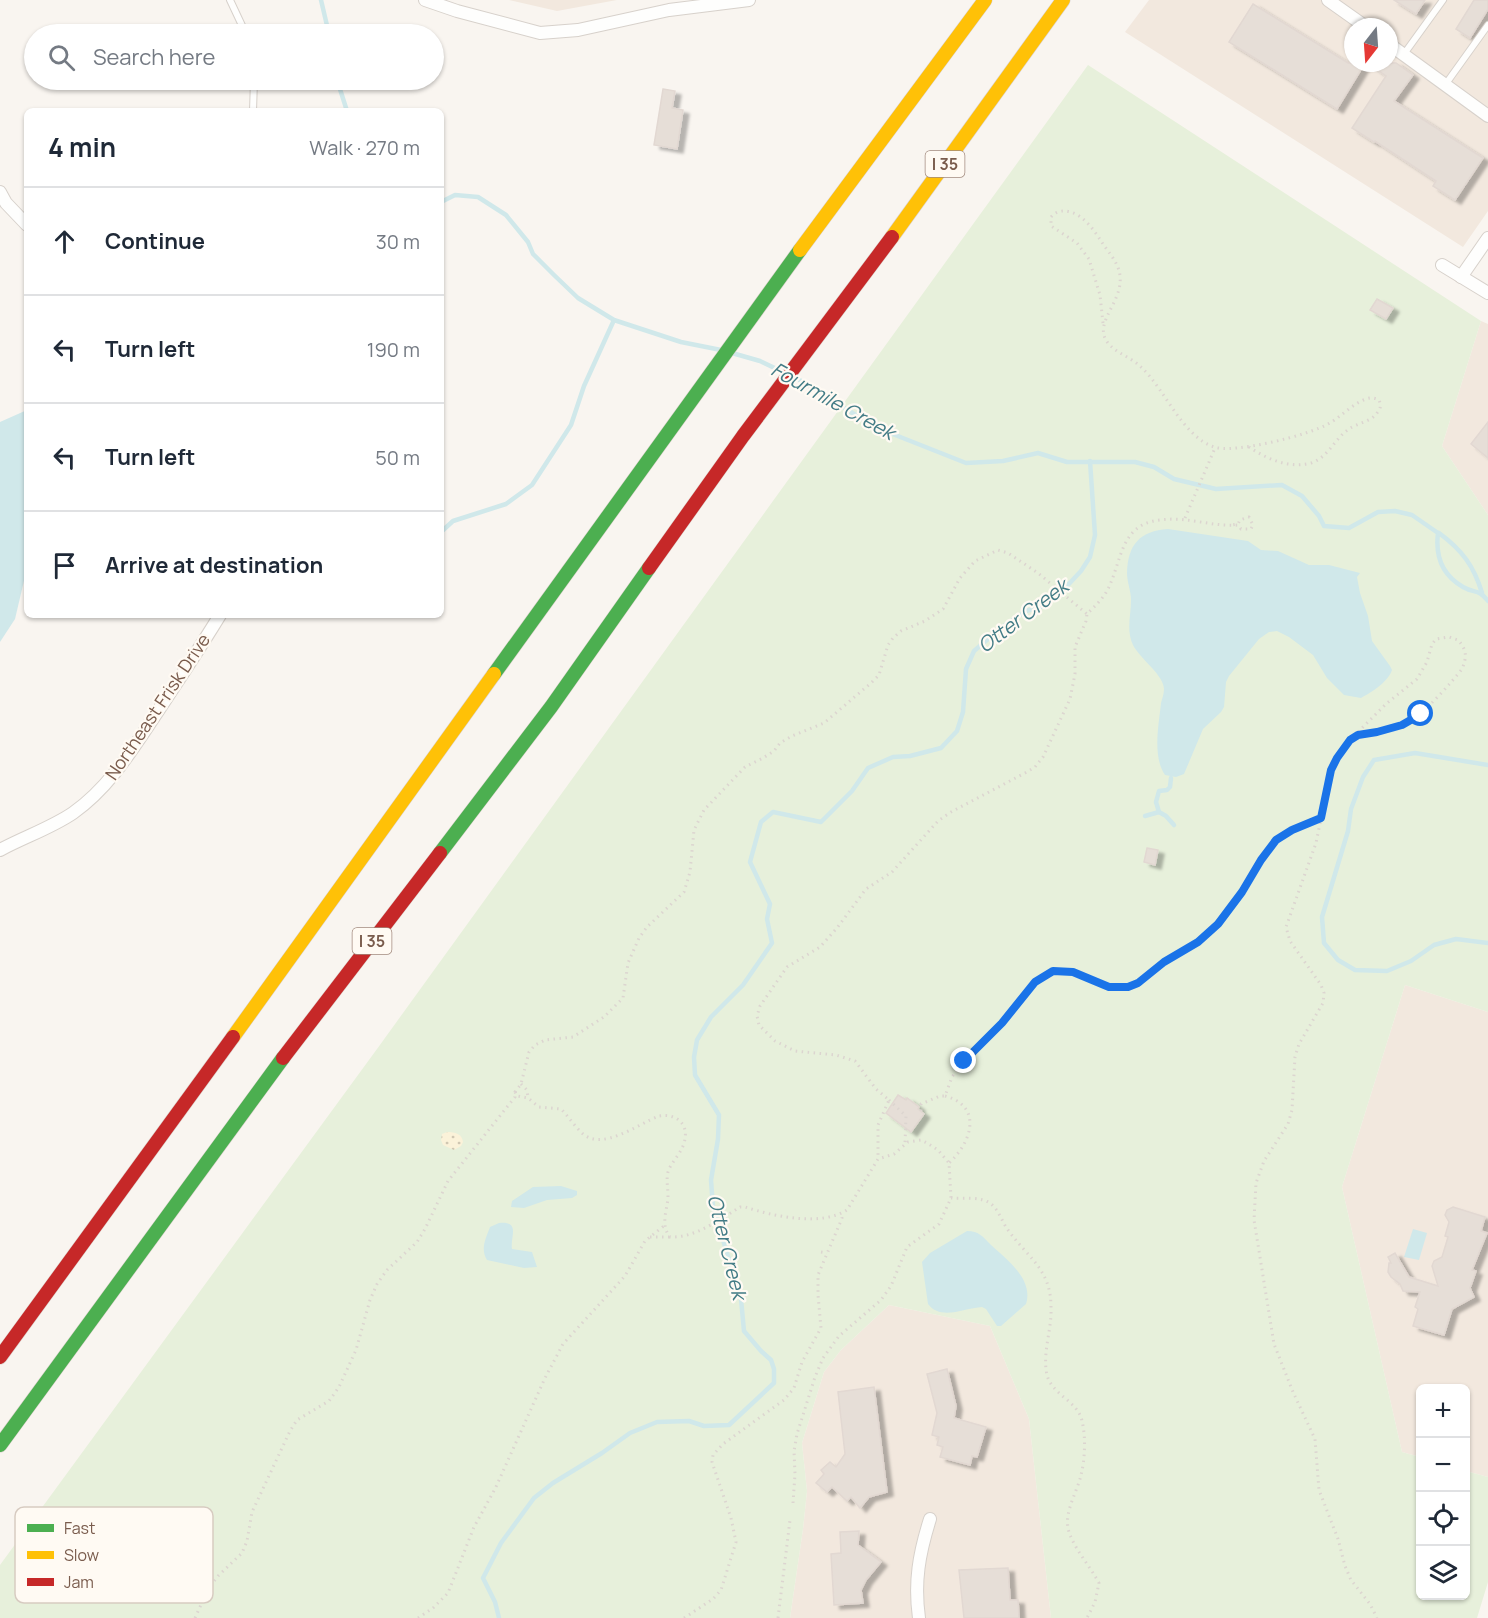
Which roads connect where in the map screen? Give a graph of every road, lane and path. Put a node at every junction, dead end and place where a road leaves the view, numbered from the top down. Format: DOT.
graph roads {
  1 [pos="230,0"];
  2 [pos="425,0"];
  3 [pos="749,0"];
  4 [pos="984,0"];
  5 [pos="1063,0"];
  6 [pos="1328,0"];
  7 [pos="1443,0"];
  8 [pos="1353,18"];
  9 [pos="241,24"];
  10 [pos="1488,25"];
  11 [pos="1398,50"];
  12 [pos="1404,54"];
  13 [pos="1445,85"];
  14 [pos="254,90"];
  15 [pos="254,108"];
  16 [pos="1488,116"];
  17 [pos="2,201"];
  18 [pos="24,222"];
  19 [pos="1488,238"];
  20 [pos="1442,265"];
  21 [pos="1461,277"];
  22 [pos="1488,293"];
  23 [pos="1103,323"];
  24 [pos="1249,447"];
  25 [pos="1215,448"];
  26 [pos="1185,518"];
  27 [pos="1232,525"];
  28 [pos="1087,614"];
  29 [pos="218,618"];
  30 [pos="1358,735"];
  31 [pos="1321,818"];
  32 [pos="0,850"];
  33 [pos="521,1084"];
  34 [pos="515,1092"];
  35 [pos="945,1096"];
  36 [pos="528,1098"];
  37 [pos="889,1100"];
  38 [pos="921,1112"];
  39 [pos="905,1144"];
  40 [pos="878,1159"];
  41 [pos="949,1163"];
  42 [pos="951,1198"];
  43 [pos="841,1214"];
  44 [pos="665,1225"];
  45 [pos="669,1237"];
  46 [pos="650,1238"];
  47 [pos="821,1251"];
  48 [pos="827,1253"];
  49 [pos="0,1357"];
  50 [pos="0,1445"];
  51 [pos="793,1503"];
  52 [pos="930,1519"];
  53 [pos="790,1520"];
  54 [pos="213,1583"];
  55 [pos="202,1603"];
  56 [pos="195,1618"];
  57 [pos="418,1618"];
  58 [pos="684,1618"];
  59 [pos="778,1618"];
  60 [pos="919,1618"];
  61 [pos="1087,1618"];
  62 [pos="1377,1618"];
  1 -- 9 [label="lane"];
  2 -- 3 [label="street"];
  4 -- 49 [label="highway"];
  5 -- 50 [label="highway, I 35"];
  6 -- 8 [label="street"];
  7 -- 12 [label="lane"];
  10 -- 13 [label="lane"];
  11 -- 12 [label="street"];
  12 -- 13 [label="street"];
  13 -- 16 [label="street"];
  14 -- 15 [label="lane"];
  17 -- 18 [label="street"];
  19 -- 21 [label="street"];
  20 -- 21 [label="street"];
  21 -- 22 [label="street"];
  23 -- 23 [label="path"];
  23 -- 25 [label="path"];
  24 -- 24 [label="path"];
  24 -- 25 [label="path"];
  25 -- 26 [label="path"];
  26 -- 27 [label="path"];
  26 -- 28 [label="path"];
  27 -- 27 [label="path"];
  28 -- 33 [label="path"];
  28 -- 37 [label="path"];
  29 -- 32 [label="street, Northeast Frisk Drive"];
  30 -- 30 [label="path"];
  30 -- 31 [label="path"];
  31 -- 35 [label="path"];
  31 -- 62 [label="path"];
  33 -- 34 [label="path"];
  33 -- 36 [label="path"];
  34 -- 36 [label="path"];
  34 -- 54 [label="path"];
  35 -- 38 [label="path"];
  35 -- 41 [label="path"];
  36 -- 44 [label="path"];
  37 -- 39 [label="path"];
  37 -- 40 [label="path"];
  39 -- 40 [label="path"];
  39 -- 41 [label="path"];
  40 -- 43 [label="path"];
  41 -- 42 [label="path"];
  42 -- 51 [label="path"];
  42 -- 61 [label="path"];
  43 -- 45 [label="path"];
  43 -- 48 [label="path"];
  44 -- 45 [label="path"];
  44 -- 46 [label="path"];
  45 -- 46 [label="path"];
  46 -- 57 [label="path"];
  47 -- 48 [label="path"];
  48 -- 58 [label="path"];
  52 -- 60 [label="street"];
  53 -- 59 [label="path"];
  55 -- 56 [label="path"];
}
